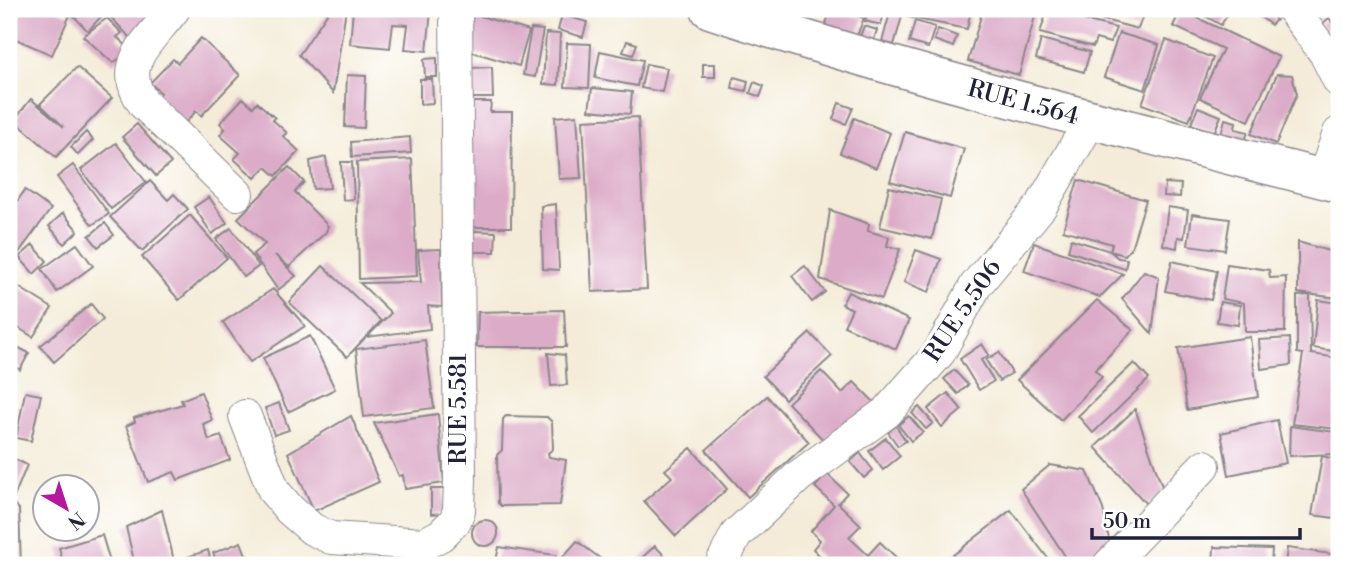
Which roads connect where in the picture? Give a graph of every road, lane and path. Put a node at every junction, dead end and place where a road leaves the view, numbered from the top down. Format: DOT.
graph roads {
  1 [pos="174,9"];
  2 [pos="456,9"];
  3 [pos="710,9"];
  4 [pos="1292,9"];
  5 [pos="1339,81"];
  6 [pos="1090,121"];
  7 [pos="1339,133"];
  8 [pos="1331,181"];
  9 [pos="237,194"];
  10 [pos="245,416"];
  11 [pos="1204,466"];
  12 [pos="721,565"];
  13 [pos="1109,565"];
  1 -- 9 [label="street"];
  2 -- 10 [label="street, RUE 5.581"];
  3 -- 6 [label="main road, RUE 1.564"];
  4 -- 5 [label="street"];
  6 -- 8 [label="main road, RUE 1.564"];
  6 -- 12 [label="street, RUE 5.506"];
  7 -- 8 [label="street"];
  11 -- 13 [label="street"];
}
